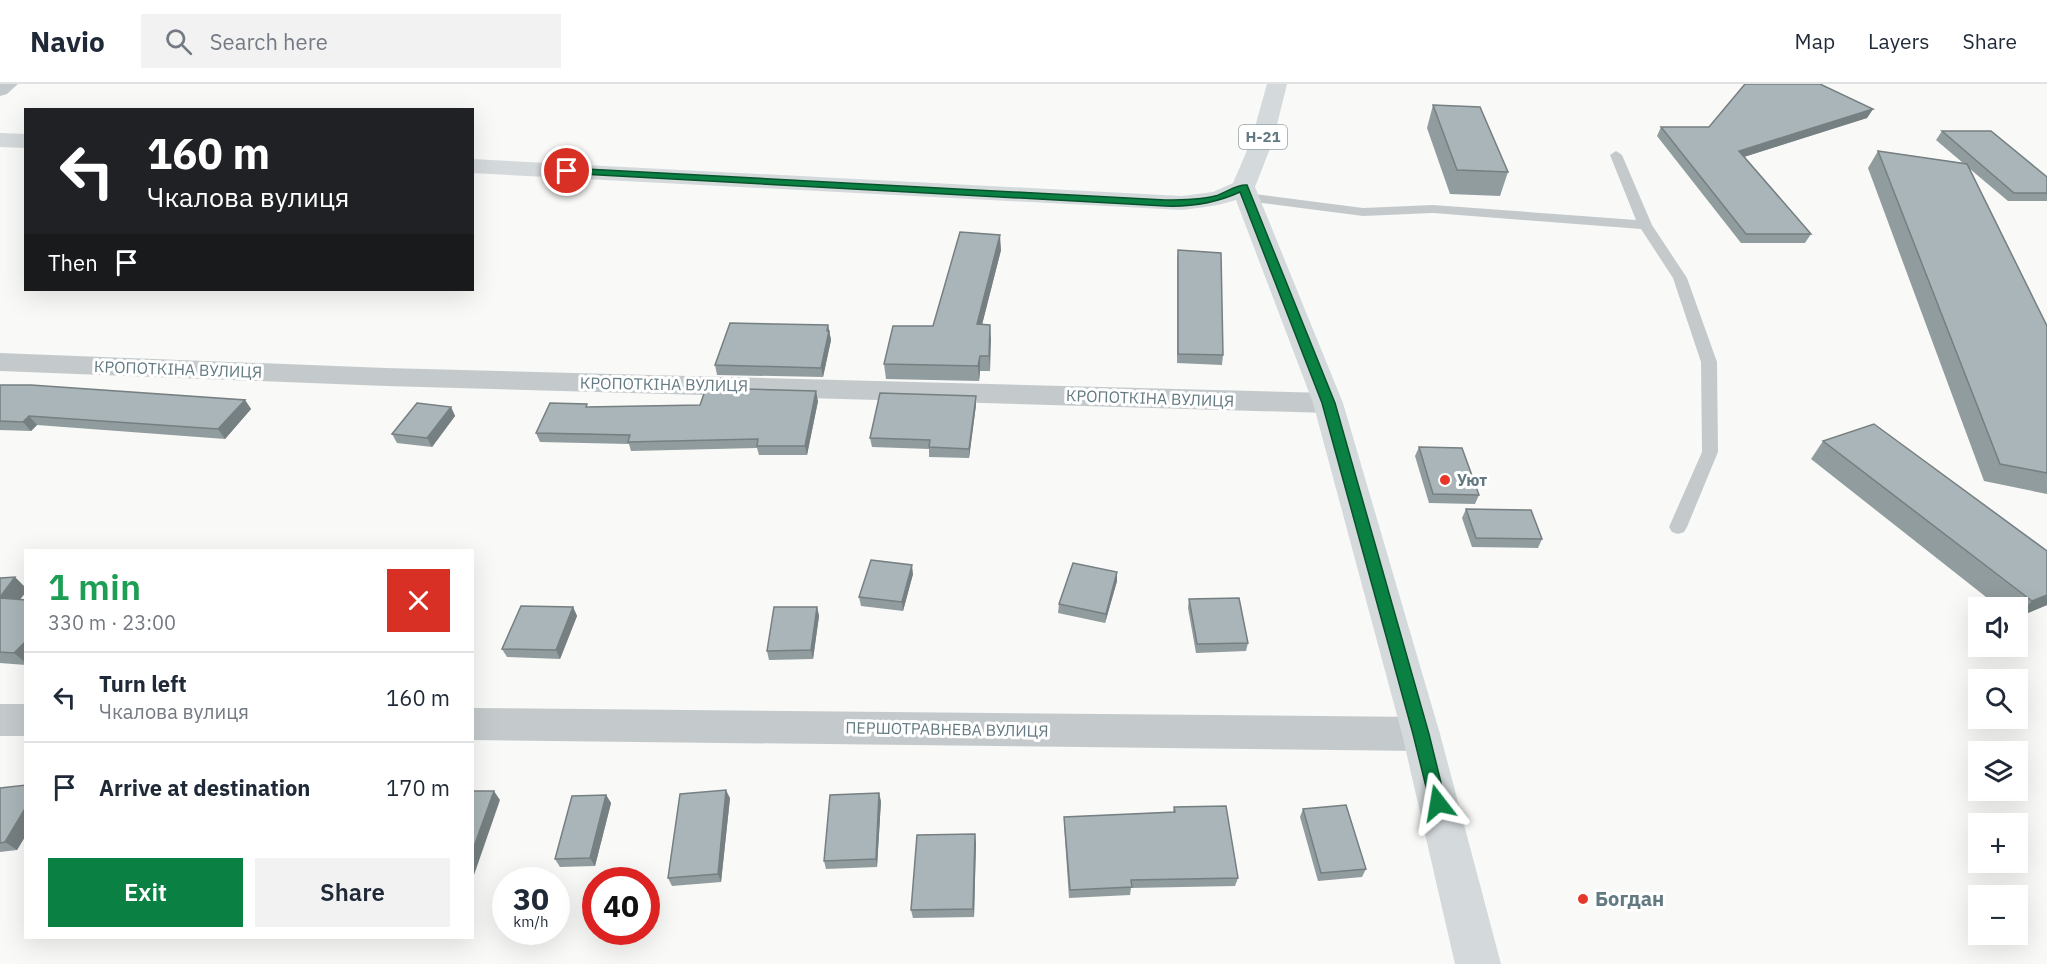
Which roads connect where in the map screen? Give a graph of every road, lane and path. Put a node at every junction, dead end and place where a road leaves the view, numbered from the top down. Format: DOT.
graph roads {
  1 [pos="8,84"];
  2 [pos="1277,84"];
  3 [pos="0,90"];
  4 [pos="0,140"];
  5 [pos="24,141"];
  6 [pos="1616,154"];
  7 [pos="474,166"];
  8 [pos="1245,192"];
  9 [pos="1645,225"];
  10 [pos="0,362"];
  11 [pos="1328,403"];
  12 [pos="1678,527"];
  13 [pos="0,720"];
  14 [pos="24,720"];
  15 [pos="474,724"];
  16 [pos="1421,734"];
  17 [pos="1478,964"];
  1 -- 3 [label="street"];
  2 -- 8 [label="main road, Н-21"];
  4 -- 5 [label="main road"];
  6 -- 9 [label="lane"];
  7 -- 8 [label="main road"];
  8 -- 9 [label="lane"];
  8 -- 11 [label="main road"];
  9 -- 12 [label="lane"];
  10 -- 11 [label="street, КРОПОТКІНА ВУЛИЦЯ"];
  11 -- 16 [label="main road"];
  13 -- 14 [label="street"];
  15 -- 16 [label="street, ПЕРШОТРАВНЕВА ВУЛИЦЯ"];
  16 -- 17 [label="main road"];
}
